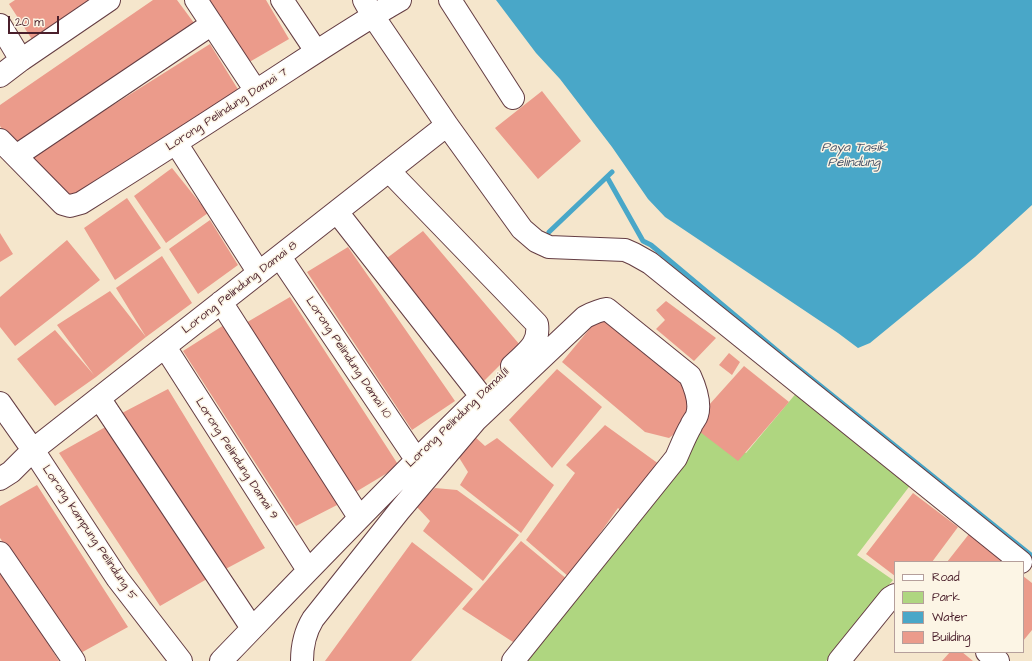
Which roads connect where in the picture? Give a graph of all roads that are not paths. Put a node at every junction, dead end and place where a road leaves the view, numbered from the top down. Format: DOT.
graph roads {
  1 [pos="109,0"];
  2 [pos="196,0"];
  3 [pos="282,0"];
  4 [pos="400,0"];
  5 [pos="450,0"];
  6 [pos="369,8"];
  7 [pos="212,24"];
  8 [pos="0,25"];
  9 [pos="316,51"];
  10 [pos="21,60"];
  11 [pos="0,76"];
  12 [pos="256,91"];
  13 [pos="513,98"];
  14 [pos="447,125"];
  15 [pos="0,140"];
  16 [pos="176,143"];
  17 [pos="16,156"];
  18 [pos="389,171"];
  19 [pos="337,212"];
  20 [pos="280,257"];
  21 [pos="259,273"];
  22 [pos="221,302"];
  23 [pos="165,347"];
  24 [pos="481,396"];
  25 [pos="99,398"];
  26 [pos="0,403"];
  27 [pos="33,450"];
  28 [pos="416,459"];
  29 [pos="0,479"];
  30 [pos="359,517"];
  31 [pos="0,553"];
  32 [pos="1020,561"];
  33 [pos="1024,565"];
  34 [pos="308,570"];
  35 [pos="1032,571"];
  36 [pos="894,596"];
  37 [pos="252,628"];
  38 [pos="988,653"];
  39 [pos="74,661"];
  40 [pos="181,661"];
  41 [pos="221,661"];
  42 [pos="302,661"];
  43 [pos="512,661"];
  44 [pos="839,661"];
  45 [pos="998,661"];
  1 -- 10 [label="street"];
  2 -- 7 [label="street"];
  3 -- 9 [label="street"];
  4 -- 6 [label="street, Lorong Pelindung Damai 7"];
  5 -- 13 [label="street"];
  6 -- 9 [label="street, Lorong Pelindung Damai 7"];
  6 -- 14 [label="street"];
  7 -- 12 [label="street"];
  7 -- 17 [label="street"];
  8 -- 10 [label="street"];
  9 -- 12 [label="street, Lorong Pelindung Damai 7"];
  10 -- 11 [label="street"];
  12 -- 16 [label="street, Lorong Pelindung Damai 7"];
  14 -- 18 [label="street, Lorong Pelindung Damai 8"];
  14 -- 32 [label="street"];
  15 -- 17 [label="street"];
  16 -- 17 [label="street, Lorong Pelindung Damai 7"];
  16 -- 21 [label="street"];
  18 -- 19 [label="street, Lorong Pelindung Damai 8"];
  18 -- 24 [label="street, Lorong Pelindung Damai 11"];
  19 -- 20 [label="street, Lorong Pelindung Damai 8"];
  19 -- 24 [label="street"];
  20 -- 21 [label="street, Lorong Pelindung Damai 8"];
  20 -- 28 [label="street, Lorong Pelindung Damai 10"];
  21 -- 22 [label="street, Lorong Pelindung Damai 8"];
  22 -- 23 [label="street, Lorong Pelindung Damai 8"];
  22 -- 30 [label="street"];
  23 -- 25 [label="street, Lorong Pelindung Damai 8"];
  23 -- 34 [label="street, Lorong Pelindung Damai 9"];
  24 -- 28 [label="street, Lorong Pelindung Damai 11"];
  25 -- 27 [label="street, Lorong Pelindung Damai 8"];
  25 -- 37 [label="street"];
  26 -- 27 [label="street, Lorong kampung Pelindung 5"];
  27 -- 29 [label="street, Lorong Pelindung Damai 8"];
  27 -- 40 [label="street, Lorong kampung Pelindung 5"];
  28 -- 30 [label="street, Lorong Pelindung Damai 11"];
  30 -- 34 [label="street, Lorong Pelindung Damai 11"];
  31 -- 39 [label="street"];
  33 -- 35 [label="street"];
  34 -- 37 [label="street, Lorong Pelindung Damai 11"];
  36 -- 44 [label="street"];
  37 -- 41 [label="street, Lorong Pelindung Damai 11"];
  38 -- 45 [label="street"];
  42 -- 43 [label="street"];
}
